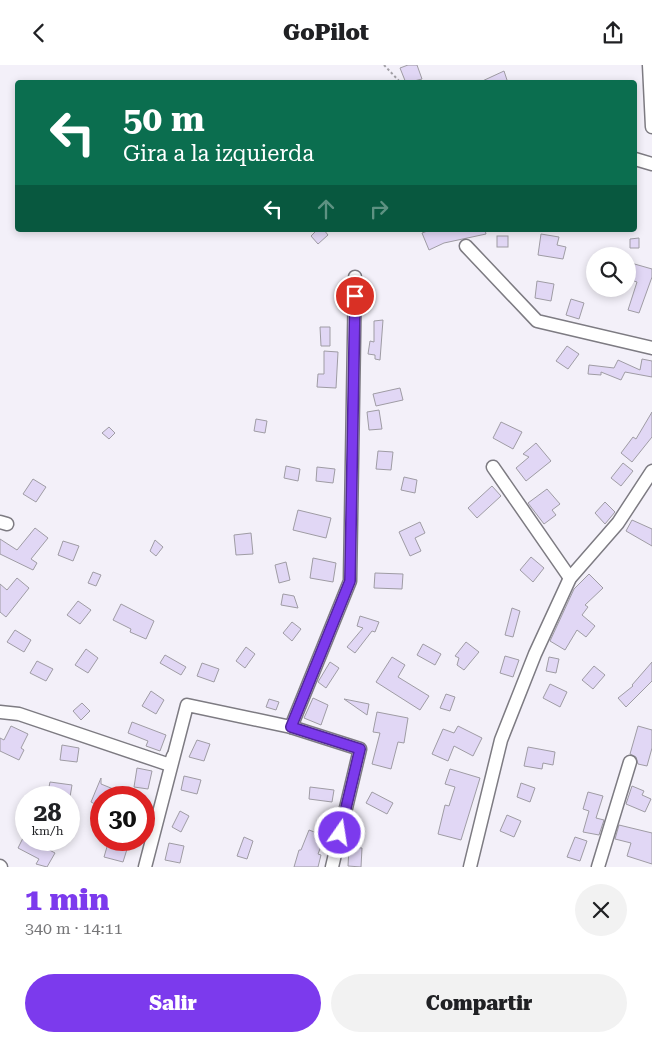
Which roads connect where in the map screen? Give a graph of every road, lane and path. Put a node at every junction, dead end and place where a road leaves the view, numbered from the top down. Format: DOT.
graph roads {
  1 [pos="384,65"];
  2 [pos="649,65"];
  3 [pos="398,80"];
  4 [pos="652,127"];
  5 [pos="637,160"];
  6 [pos="652,164"];
  7 [pos="466,246"];
  8 [pos="355,277"];
  9 [pos="652,348"];
  10 [pos="493,467"];
  11 [pos="652,471"];
  12 [pos="570,578"];
  13 [pos="0,712"];
  14 [pos="291,727"];
  15 [pos="173,754"];
  16 [pos="630,762"];
  17 [pos="145,867"];
  18 [pos="332,867"];
  19 [pos="470,867"];
  20 [pos="598,867"];
  1 -- 3 [label="path"];
  2 -- 4 [label="street"];
  5 -- 6 [label="street"];
  7 -- 9 [label="street"];
  8 -- 14 [label="street"];
  10 -- 12 [label="street"];
  11 -- 12 [label="street"];
  12 -- 19 [label="street"];
  13 -- 15 [label="street"];
  14 -- 15 [label="street"];
  14 -- 18 [label="street"];
  15 -- 17 [label="street"];
  16 -- 20 [label="street"];
}
